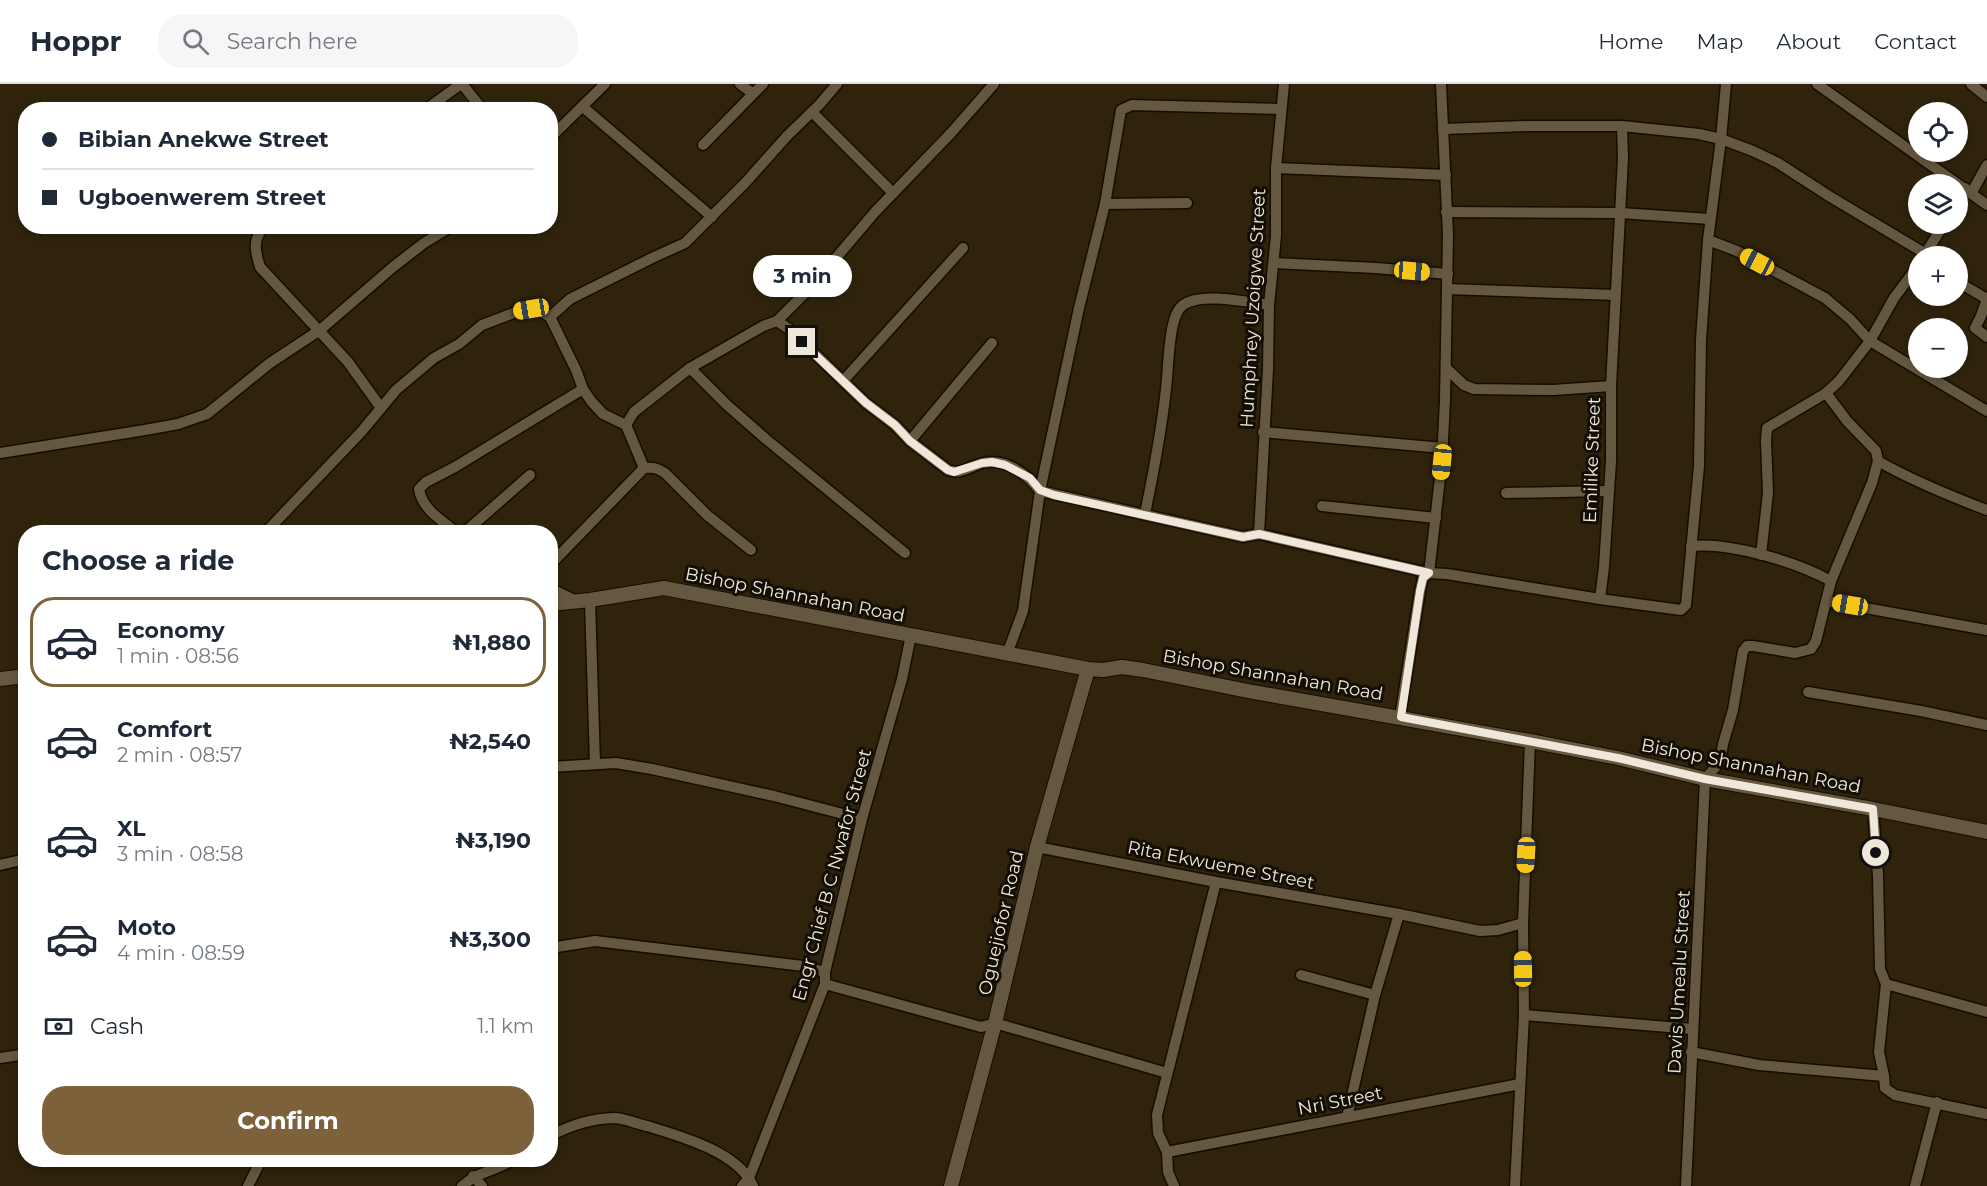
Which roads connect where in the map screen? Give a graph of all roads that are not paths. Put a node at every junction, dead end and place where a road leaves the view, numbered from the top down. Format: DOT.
graph roads {
  1 [pos="462,84"];
  2 [pos="605,84"];
  3 [pos="740,84"];
  4 [pos="763,84"];
  5 [pos="837,84"];
  6 [pos="994,84"];
  7 [pos="1284,84"];
  8 [pos="1441,84"];
  9 [pos="1726,84"];
  10 [pos="1817,84"];
  11 [pos="1971,84"];
  12 [pos="752,93"];
  13 [pos="1987,97"];
  14 [pos="436,102"];
  15 [pos="477,102"];
  16 [pos="583,108"];
  17 [pos="1281,109"];
  18 [pos="812,112"];
  19 [pos="1622,126"];
  20 [pos="1443,129"];
  21 [pos="558,131"];
  22 [pos="1721,139"];
  23 [pos="703,145"];
  24 [pos="1987,165"];
  25 [pos="1276,168"];
  26 [pos="1446,175"];
  27 [pos="1969,190"];
  28 [pos="893,193"];
  29 [pos="1187,203"];
  30 [pos="1105,204"];
  31 [pos="1987,205"];
  32 [pos="1446,212"];
  33 [pos="1620,213"];
  34 [pos="712,217"];
  35 [pos="1710,219"];
  36 [pos="258,234"];
  37 [pos="439,234"];
  38 [pos="1708,240"];
  39 [pos="1910,246"];
  40 [pos="963,248"];
  41 [pos="1274,263"];
  42 [pos="1448,274"];
  43 [pos="1908,279"];
  44 [pos="1968,288"];
  45 [pos="1447,289"];
  46 [pos="1615,295"];
  47 [pos="1269,305"];
  48 [pos="550,317"];
  49 [pos="777,321"];
  50 [pos="320,330"];
  51 [pos="1987,337"];
  52 [pos="1870,342"];
  53 [pos="992,343"];
  54 [pos="690,368"];
  55 [pos="1446,369"];
  56 [pos="843,381"];
  57 [pos="1611,386"];
  58 [pos="583,388"];
  59 [pos="1826,393"];
  60 [pos="381,408"];
  61 [pos="1987,411"];
  62 [pos="626,425"];
  63 [pos="1263,432"];
  64 [pos="910,441"];
  65 [pos="1443,448"];
  66 [pos="0,453"];
  67 [pos="1878,461"];
  68 [pos="644,468"];
  69 [pos="530,475"];
  70 [pos="1040,490"];
  71 [pos="1608,491"];
  72 [pos="1506,494"];
  73 [pos="1322,506"];
  74 [pos="1987,510"];
  75 [pos="1145,514"];
  76 [pos="1436,518"];
  77 [pos="273,525"];
  78 [pos="447,525"];
  79 [pos="473,525"];
  80 [pos="1259,534"];
  81 [pos="1691,546"];
  82 [pos="751,550"];
  83 [pos="905,553"];
  84 [pos="1761,555"];
  85 [pos="558,557"];
  86 [pos="1429,573"];
  87 [pos="1831,581"];
  88 [pos="558,592"];
  89 [pos="1600,599"];
  90 [pos="574,600"];
  91 [pos="590,600"];
  92 [pos="1827,601"];
  93 [pos="558,603"];
  94 [pos="1987,630"];
  95 [pos="911,639"];
  96 [pos="1007,654"];
  97 [pos="1088,669"];
  98 [pos="18,676"];
  99 [pos="0,679"];
  100 [pos="1808,692"];
  101 [pos="1401,717"];
  102 [pos="1987,725"];
  103 [pos="1530,741"];
  104 [pos="595,765"];
  105 [pos="558,767"];
  106 [pos="1705,779"];
  107 [pos="1873,809"];
  108 [pos="862,819"];
  109 [pos="1987,832"];
  110 [pos="1037,847"];
  111 [pos="18,861"];
  112 [pos="0,865"];
  113 [pos="1216,882"];
  114 [pos="1399,914"];
  115 [pos="1523,924"];
  116 [pos="558,947"];
  117 [pos="825,972"];
  118 [pos="1301,975"];
  119 [pos="825,984"];
  120 [pos="1886,984"];
  121 [pos="1375,994"];
  122 [pos="1987,1012"];
  123 [pos="1524,1016"];
  124 [pos="995,1023"];
  125 [pos="1692,1029"];
  126 [pos="1691,1052"];
  127 [pos="18,1055"];
  128 [pos="0,1058"];
  129 [pos="1167,1073"];
  130 [pos="1884,1076"];
  131 [pos="1520,1084"];
  132 [pos="1937,1102"];
  133 [pos="1987,1114"];
  134 [pos="1347,1117"];
  135 [pos="558,1132"];
  136 [pos="1167,1152"];
  137 [pos="258,1167"];
  138 [pos="501,1167"];
  139 [pos="473,1176"];
  140 [pos="748,1184"];
  141 [pos="248,1186"];
  142 [pos="462,1186"];
  143 [pos="482,1186"];
  144 [pos="951,1186"];
  145 [pos="1174,1186"];
  146 [pos="1515,1186"];
  147 [pos="1686,1186"];
  148 [pos="1915,1186"];
  1 -- 14 [label="street"];
  1 -- 15 [label="street"];
  2 -- 16 [label="street"];
  3 -- 12 [label="street"];
  4 -- 12 [label="street"];
  5 -- 18 [label="street"];
  6 -- 28 [label="street"];
  7 -- 17 [label="street, Humphrey Uzoigwe Street"];
  8 -- 20 [label="street"];
  9 -- 22 [label="street"];
  10 -- 27 [label="street"];
  11 -- 13 [label="street"];
  12 -- 23 [label="street"];
  16 -- 21 [label="street"];
  16 -- 34 [label="street"];
  17 -- 25 [label="street, Humphrey Uzoigwe Street"];
  17 -- 30 [label="street"];
  18 -- 28 [label="street"];
  18 -- 34 [label="street"];
  19 -- 20 [label="street"];
  19 -- 22 [label="street"];
  19 -- 33 [label="street"];
  20 -- 26 [label="street"];
  22 -- 35 [label="street"];
  22 -- 39 [label="street"];
  24 -- 27 [label="street"];
  25 -- 26 [label="street"];
  25 -- 41 [label="street, Humphrey Uzoigwe Street"];
  26 -- 32 [label="street"];
  27 -- 31 [label="street"];
  28 -- 49 [label="street"];
  29 -- 30 [label="street"];
  30 -- 70 [label="street"];
  32 -- 33 [label="street"];
  32 -- 42 [label="street"];
  33 -- 35 [label="street"];
  33 -- 46 [label="street"];
  34 -- 48 [label="street"];
  35 -- 38 [label="street"];
  36 -- 50 [label="street"];
  37 -- 50 [label="street"];
  38 -- 52 [label="street"];
  38 -- 81 [label="street"];
  40 -- 56 [label="street"];
  41 -- 42 [label="street"];
  41 -- 47 [label="street, Humphrey Uzoigwe Street"];
  42 -- 45 [label="street"];
  43 -- 52 [label="street"];
  44 -- 51 [label="street"];
  45 -- 46 [label="street"];
  45 -- 55 [label="street"];
  46 -- 57 [label="street"];
  47 -- 63 [label="street, Humphrey Uzoigwe Street"];
  47 -- 75 [label="street"];
  48 -- 58 [label="street"];
  48 -- 60 [label="street"];
  49 -- 54 [label="street"];
  49 -- 56 [label="street"];
  50 -- 60 [label="street"];
  50 -- 66 [label="street"];
  52 -- 59 [label="street"];
  52 -- 61 [label="street"];
  53 -- 64 [label="street"];
  54 -- 62 [label="street"];
  54 -- 83 [label="street"];
  55 -- 57 [label="street, Emilike Street"];
  55 -- 65 [label="street"];
  56 -- 64 [label="street"];
  57 -- 71 [label="street, Emilike Street"];
  58 -- 62 [label="street"];
  58 -- 78 [label="street"];
  59 -- 67 [label="street"];
  59 -- 84 [label="street"];
  60 -- 77 [label="street"];
  62 -- 68 [label="street"];
  63 -- 65 [label="street"];
  63 -- 80 [label="street, Humphrey Uzoigwe Street"];
  64 -- 70 [label="street"];
  65 -- 76 [label="street"];
  67 -- 74 [label="street"];
  67 -- 87 [label="street"];
  68 -- 82 [label="street"];
  68 -- 85 [label="street"];
  69 -- 79 [label="street"];
  70 -- 75 [label="street"];
  70 -- 96 [label="street"];
  71 -- 72 [label="street"];
  71 -- 89 [label="street, Emilike Street"];
  73 -- 76 [label="street"];
  75 -- 80 [label="street"];
  76 -- 86 [label="street"];
  80 -- 86 [label="street"];
  81 -- 84 [label="street"];
  81 -- 89 [label="street"];
  84 -- 87 [label="street"];
  86 -- 89 [label="street"];
  86 -- 101 [label="street"];
  87 -- 92 [label="street"];
  88 -- 90 [label="street"];
  90 -- 91 [label="main road, Bishop Shannahan Road"];
  90 -- 93 [label="main road, Bishop Shannahan Road"];
  91 -- 95 [label="main road, Bishop Shannahan Road"];
  91 -- 104 [label="street"];
  92 -- 94 [label="street"];
  92 -- 106 [label="street"];
  95 -- 96 [label="main road, Bishop Shannahan Road"];
  95 -- 108 [label="street, Engr Chief B C Nwafor Street"];
  96 -- 97 [label="main road, Bishop Shannahan Road"];
  97 -- 101 [label="main road, Bishop Shannahan Road"];
  97 -- 110 [label="main road, Oguejiofor Road"];
  98 -- 99 [label="main road"];
  100 -- 102 [label="street"];
  101 -- 103 [label="main road, Bishop Shannahan Road"];
  103 -- 106 [label="main road, Bishop Shannahan Road"];
  103 -- 115 [label="street"];
  104 -- 105 [label="street"];
  104 -- 108 [label="street"];
  106 -- 107 [label="main road, Bishop Shannahan Road"];
  106 -- 125 [label="street, Davis Umealu Street"];
  107 -- 109 [label="main road, Bishop Shannahan Road"];
  107 -- 120 [label="street"];
  108 -- 117 [label="street, Engr Chief B C Nwafor Street"];
  110 -- 113 [label="street, Rita Ekwueme Street"];
  110 -- 124 [label="main road, Oguejiofor Road"];
  111 -- 112 [label="street"];
  113 -- 114 [label="street, Rita Ekwueme Street"];
  113 -- 129 [label="street"];
  114 -- 115 [label="street, Rita Ekwueme Street"];
  114 -- 121 [label="street"];
  115 -- 123 [label="street"];
  116 -- 117 [label="street"];
  117 -- 119 [label="street, Engr Chief B C Nwafor Street"];
  118 -- 121 [label="street"];
  119 -- 124 [label="street"];
  119 -- 140 [label="street, Engr Chief B C Nwafor Street"];
  120 -- 122 [label="street"];
  120 -- 130 [label="street"];
  121 -- 134 [label="street"];
  123 -- 125 [label="street"];
  123 -- 131 [label="street"];
  124 -- 129 [label="street"];
  124 -- 144 [label="main road, Oguejiofor Road"];
  125 -- 126 [label="street, Davis Umealu Street"];
  126 -- 130 [label="street"];
  126 -- 147 [label="street, Davis Umealu Street"];
  127 -- 128 [label="street"];
  129 -- 136 [label="street"];
  130 -- 132 [label="street"];
  131 -- 134 [label="street, Nri Street"];
  131 -- 146 [label="street"];
  132 -- 133 [label="street"];
  132 -- 148 [label="street"];
  134 -- 136 [label="street, Nri Street"];
  135 -- 140 [label="street"];
  136 -- 145 [label="street"];
  137 -- 141 [label="street"];
  138 -- 139 [label="street"];
  139 -- 142 [label="street"];
  139 -- 143 [label="street"];
}
